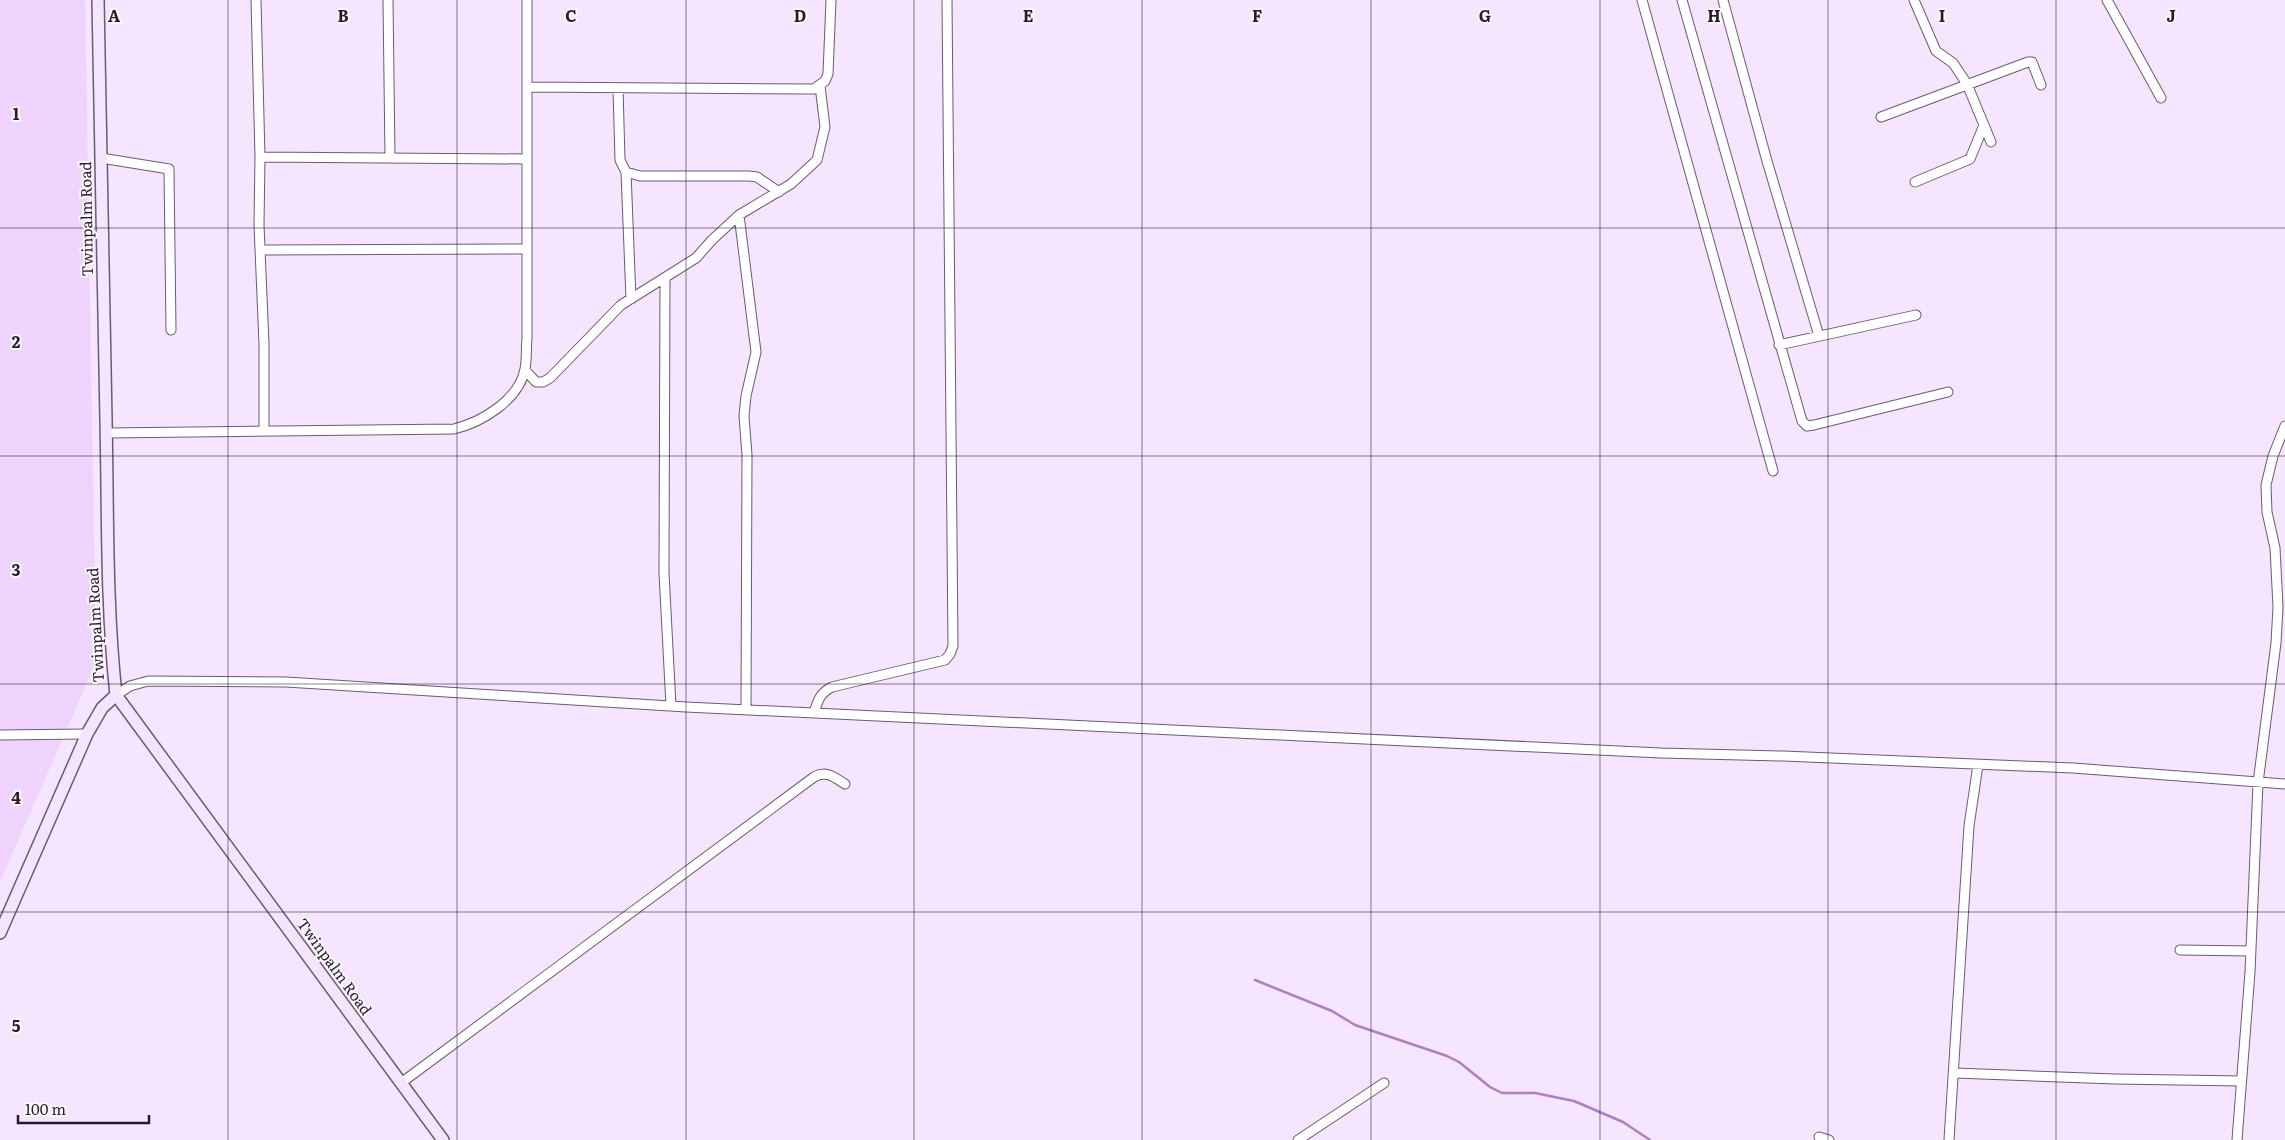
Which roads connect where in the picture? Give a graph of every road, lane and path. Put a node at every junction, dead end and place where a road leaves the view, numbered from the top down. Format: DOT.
graph roads {
  1 [pos="98,0"];
  2 [pos="256,0"];
  3 [pos="388,0"];
  4 [pos="527,0"];
  5 [pos="832,0"];
  6 [pos="946,0"];
  7 [pos="1642,0"];
  8 [pos="1682,0"];
  9 [pos="1723,0"];
  10 [pos="1914,0"];
  11 [pos="2107,0"];
  12 [pos="1967,84"];
  13 [pos="2041,85"];
  14 [pos="820,86"];
  15 [pos="528,87"];
  16 [pos="618,88"];
  17 [pos="2162,98"];
  18 [pos="1881,117"];
  19 [pos="1984,125"];
  20 [pos="1991,142"];
  21 [pos="260,157"];
  22 [pos="101,158"];
  23 [pos="390,158"];
  24 [pos="526,160"];
  25 [pos="626,172"];
  26 [pos="1915,182"];
  27 [pos="779,192"];
  28 [pos="739,215"];
  29 [pos="527,249"];
  30 [pos="260,250"];
  31 [pos="665,278"];
  32 [pos="631,298"];
  33 [pos="1916,315"];
  34 [pos="171,330"];
  35 [pos="1819,336"];
  36 [pos="1779,345"];
  37 [pos="525,370"];
  38 [pos="1948,392"];
  39 [pos="2285,426"];
  40 [pos="264,430"];
  41 [pos="107,433"];
  42 [pos="1773,471"];
  43 [pos="116,695"];
  44 [pos="671,706"];
  45 [pos="746,710"];
  46 [pos="814,713"];
  47 [pos="87,734"];
  48 [pos="0,735"];
  49 [pos="1978,765"];
  50 [pos="2258,783"];
  51 [pos="845,784"];
  52 [pos="2285,784"];
  53 [pos="0,933"];
  54 [pos="2180,950"];
  55 [pos="2250,951"];
  56 [pos="1955,1073"];
  57 [pos="2241,1081"];
  58 [pos="401,1082"];
  59 [pos="1384,1083"];
  60 [pos="1819,1137"];
  61 [pos="443,1140"];
  62 [pos="1298,1140"];
  63 [pos="1829,1140"];
  64 [pos="1950,1140"];
  65 [pos="2237,1140"];
  1 -- 22 [label="main road, Twinpalm Road"];
  2 -- 21 [label="street"];
  3 -- 23 [label="street"];
  4 -- 15 [label="street"];
  5 -- 14 [label="street"];
  6 -- 46 [label="street"];
  7 -- 42 [label="street"];
  8 -- 36 [label="street"];
  9 -- 35 [label="street"];
  10 -- 12 [label="street"];
  11 -- 17 [label="street"];
  12 -- 13 [label="street"];
  12 -- 18 [label="street"];
  12 -- 19 [label="street"];
  14 -- 16 [label="street"];
  14 -- 27 [label="street"];
  15 -- 16 [label="street"];
  15 -- 24 [label="street"];
  16 -- 25 [label="street"];
  19 -- 20 [label="street"];
  19 -- 26 [label="street"];
  21 -- 23 [label="street"];
  21 -- 30 [label="street"];
  22 -- 34 [label="street"];
  22 -- 41 [label="main road, Twinpalm Road"];
  23 -- 24 [label="street"];
  24 -- 29 [label="street"];
  25 -- 27 [label="street"];
  25 -- 32 [label="street"];
  27 -- 28 [label="street"];
  28 -- 31 [label="street"];
  28 -- 45 [label="street"];
  29 -- 30 [label="street"];
  29 -- 37 [label="street"];
  30 -- 40 [label="street"];
  31 -- 32 [label="street"];
  31 -- 44 [label="street"];
  32 -- 37 [label="street"];
  33 -- 35 [label="street"];
  35 -- 36 [label="street"];
  36 -- 38 [label="street"];
  37 -- 40 [label="street"];
  39 -- 50 [label="street"];
  40 -- 41 [label="street"];
  41 -- 43 [label="main road, Twinpalm Road"];
  43 -- 44 [label="street"];
  43 -- 47 [label="main road"];
  43 -- 58 [label="main road, Twinpalm Road"];
  44 -- 45 [label="street"];
  45 -- 46 [label="street"];
  46 -- 49 [label="street"];
  47 -- 48 [label="street"];
  47 -- 53 [label="main road"];
  49 -- 50 [label="street"];
  49 -- 56 [label="street"];
  50 -- 52 [label="street"];
  50 -- 55 [label="street"];
  51 -- 58 [label="street"];
  54 -- 55 [label="street"];
  55 -- 57 [label="street"];
  56 -- 57 [label="street"];
  56 -- 64 [label="street"];
  57 -- 65 [label="street"];
  58 -- 61 [label="main road, Twinpalm Road"];
  59 -- 62 [label="street"];
  60 -- 63 [label="street"];
}
